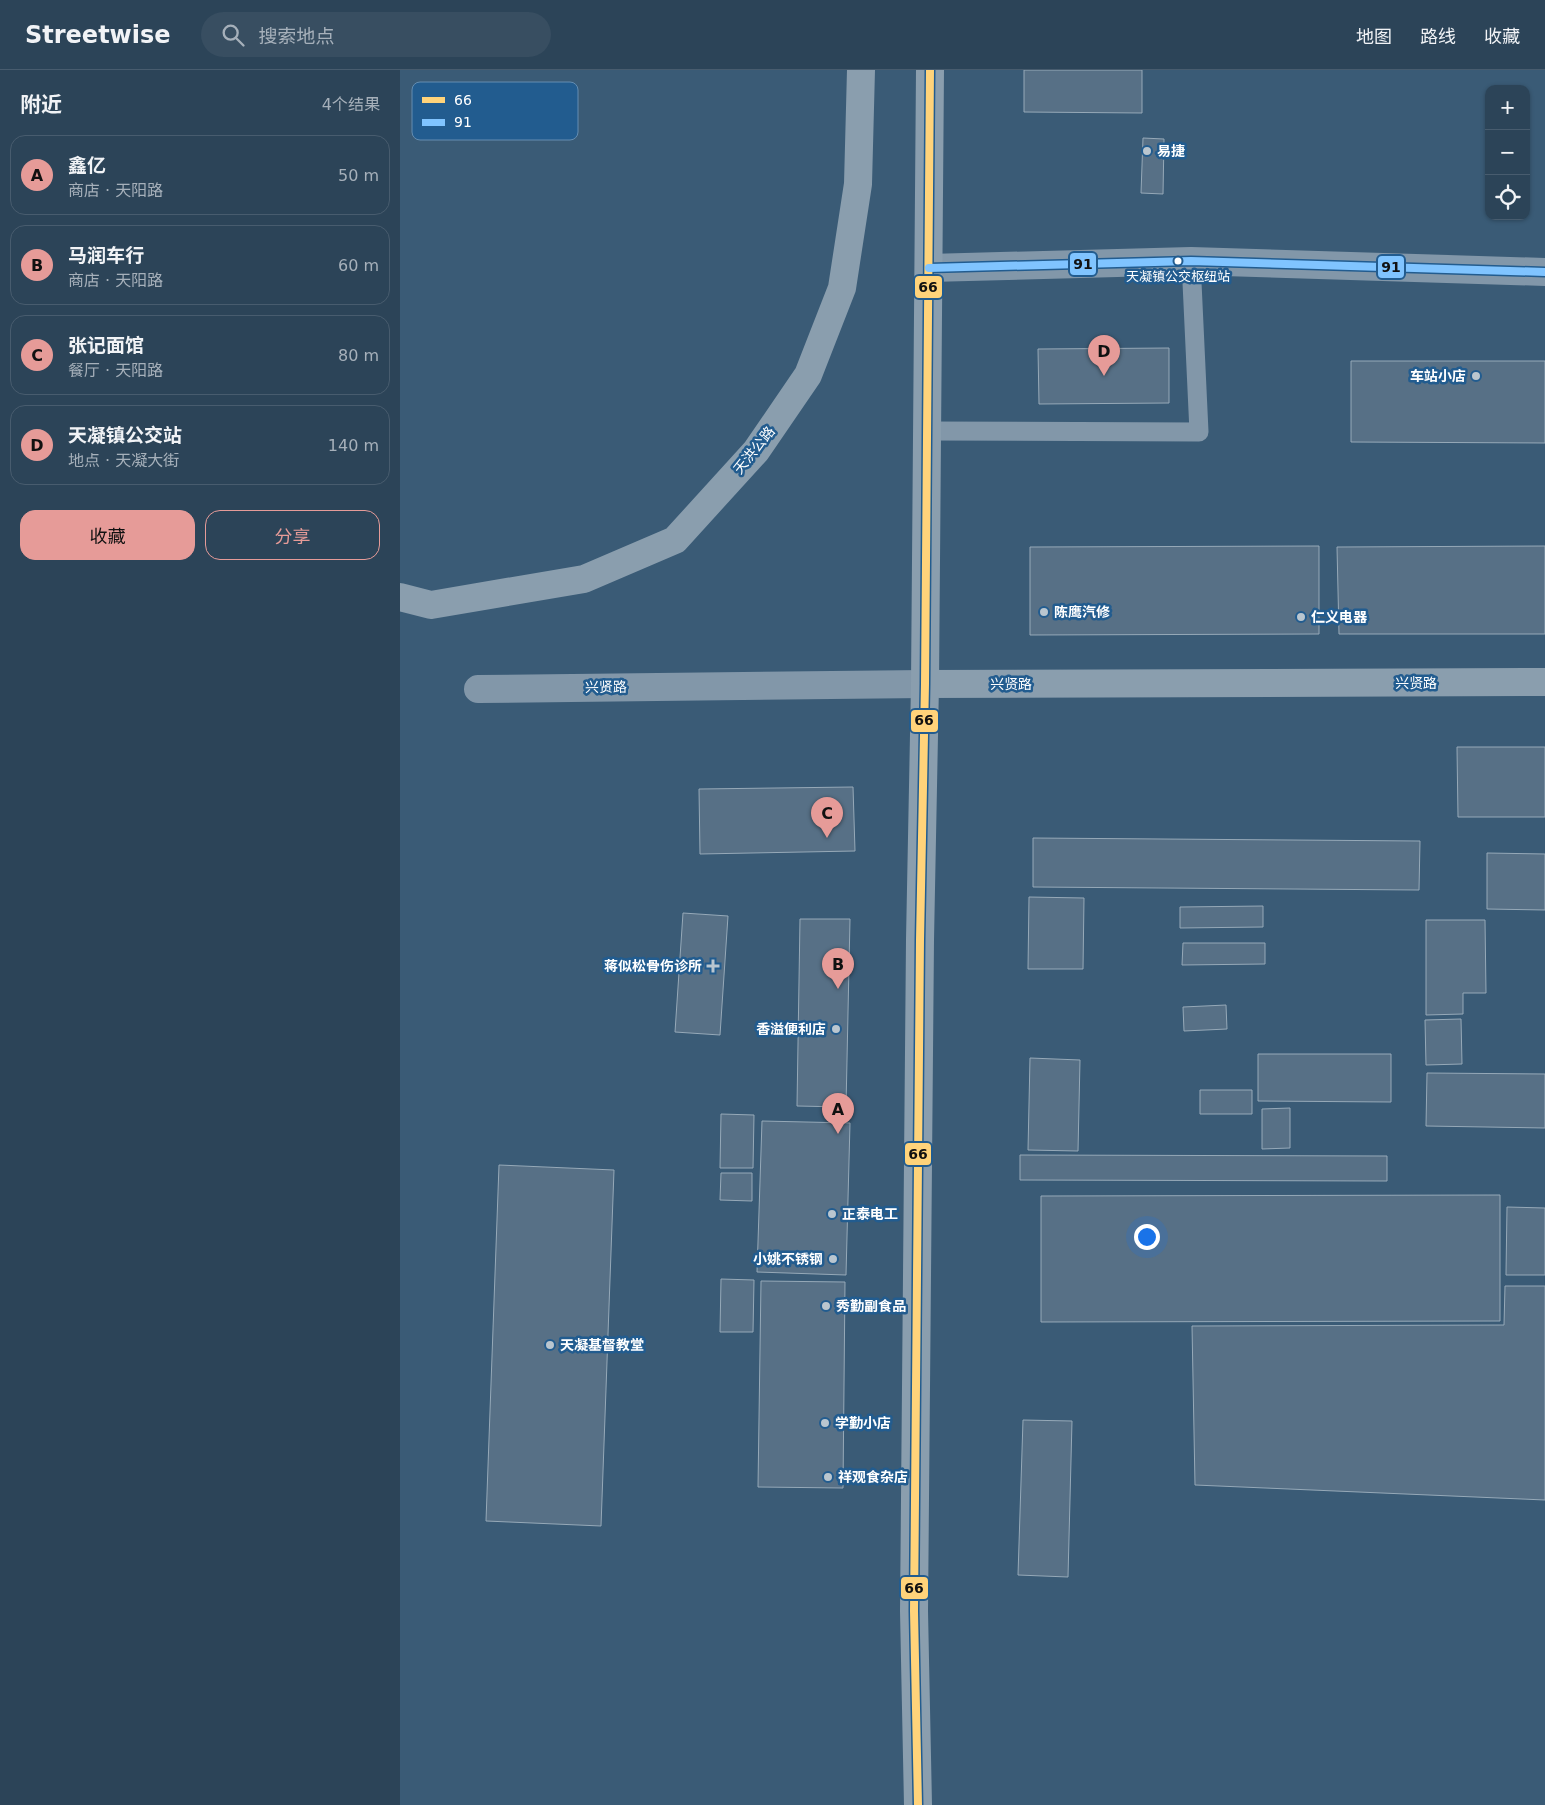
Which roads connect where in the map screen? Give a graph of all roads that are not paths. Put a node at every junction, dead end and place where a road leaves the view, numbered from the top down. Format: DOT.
graph roads {
  1 [pos="860,70"];
  2 [pos="930,70"];
  3 [pos="1191,261"];
  4 [pos="929,268"];
  5 [pos="1545,272"];
  6 [pos="927,432"];
  7 [pos="400,597"];
  8 [pos="1545,682"];
  9 [pos="925,684"];
  10 [pos="478,689"];
  11 [pos="918,1805"];
  1 -- 7 [label="street, 天洪公路"];
  2 -- 4 [label="street"];
  3 -- 4 [label="street"];
  3 -- 5 [label="street"];
  3 -- 6 [label="lane"];
  4 -- 6 [label="street"];
  6 -- 9 [label="street"];
  8 -- 9 [label="street, 兴贤路"];
  9 -- 10 [label="street, 兴贤路"];
  9 -- 11 [label="street"];
}
